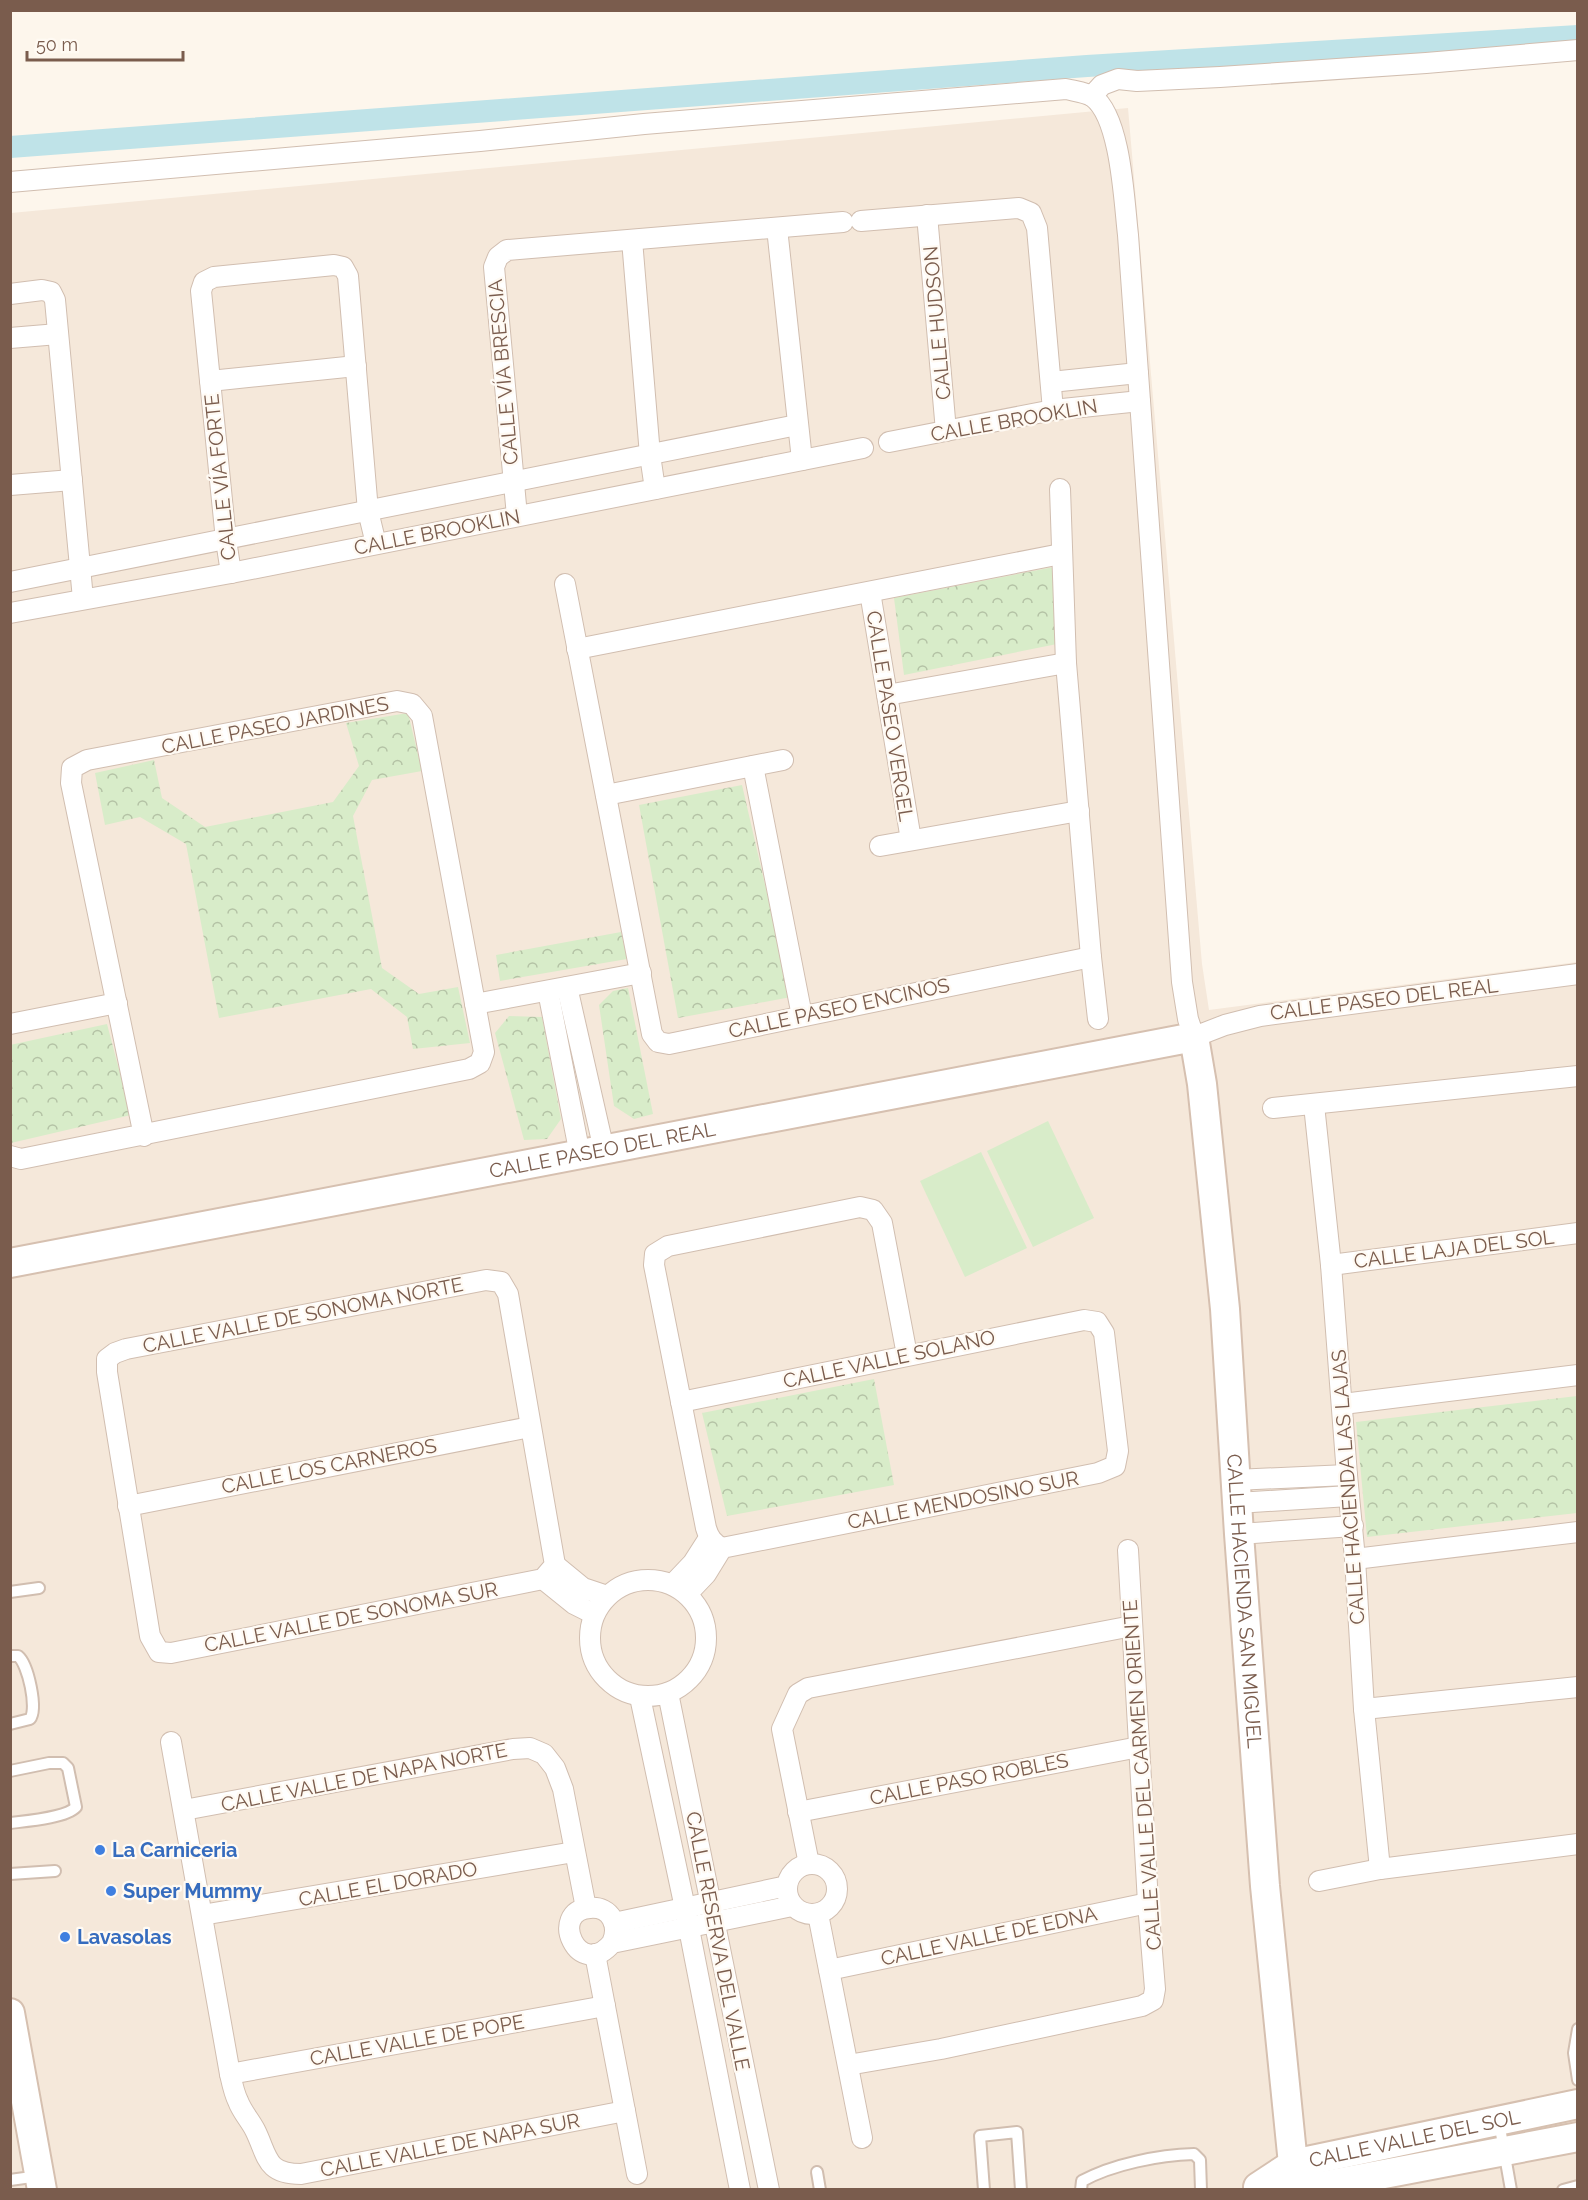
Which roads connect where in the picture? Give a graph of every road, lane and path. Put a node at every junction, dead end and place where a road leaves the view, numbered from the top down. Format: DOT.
graph roads {
  1 [pos="1578,50"];
  2 [pos="1092,96"];
  3 [pos="10,182"];
  4 [pos="927,215"];
  5 [pos="777,228"];
  6 [pos="632,240"];
  7 [pos="10,294"];
  8 [pos="58,334"];
  9 [pos="10,338"];
  10 [pos="356,366"];
  11 [pos="1137,373"];
  12 [pos="210,381"];
  13 [pos="1051,382"];
  14 [pos="1140,401"];
  15 [pos="1053,410"];
  16 [pos="797,425"];
  17 [pos="946,431"];
  18 [pos="889,442"];
  19 [pos="863,448"];
  20 [pos="650,455"];
  21 [pos="802,460"];
  22 [pos="72,480"];
  23 [pos="513,482"];
  24 [pos="10,485"];
  25 [pos="655,489"];
  26 [pos="1060,489"];
  27 [pos="368,511"];
  28 [pos="517,516"];
  29 [pos="226,540"];
  30 [pos="376,544"];
  31 [pos="1061,554"];
  32 [pos="81,569"];
  33 [pos="231,573"];
  34 [pos="10,582"];
  35 [pos="565,584"];
  36 [pos="870,592"];
  37 [pos="83,599"];
  38 [pos="10,613"];
  39 [pos="577,649"];
  40 [pos="1066,663"];
  41 [pos="887,695"];
  42 [pos="783,760"];
  43 [pos="753,766"];
  44 [pos="606,795"];
  45 [pos="1079,811"];
  46 [pos="911,840"];
  47 [pos="880,846"];
  48 [pos="1091,957"];
  49 [pos="641,974"];
  50 [pos="1578,974"];
  51 [pos="558,989"];
  52 [pos="117,1003"];
  53 [pos="475,1004"];
  54 [pos="802,1016"];
  55 [pos="1098,1019"];
  56 [pos="10,1023"];
  57 [pos="1194,1037"];
  58 [pos="1578,1076"];
  59 [pos="1314,1105"];
  60 [pos="1273,1108"];
  61 [pos="144,1136"];
  62 [pos="592,1153"];
  63 [pos="10,1156"];
  64 [pos="1578,1233"];
  65 [pos="10,1263"];
  66 [pos="1331,1265"];
  67 [pos="1097,1322"];
  68 [pos="907,1355"];
  69 [pos="1578,1375"];
  70 [pos="681,1402"];
  71 [pos="1343,1404"];
  72 [pos="530,1427"];
  73 [pos="1347,1475"];
  74 [pos="1236,1492"];
  75 [pos="1349,1496"];
  76 [pos="128,1506"];
  77 [pos="1353,1526"];
  78 [pos="1578,1532"];
  79 [pos="1239,1534"];
  80 [pos="716,1543"];
  81 [pos="1128,1550"];
  82 [pos="1355,1559"];
  83 [pos="549,1572"];
  84 [pos="39,1588"];
  85 [pos="680,1589"];
  86 [pos="10,1592"];
  87 [pos="607,1596"];
  88 [pos="594,1614"];
  89 [pos="1132,1626"];
  90 [pos="10,1656"];
  91 [pos="1578,1687"];
  92 [pos="668,1693"];
  93 [pos="640,1697"];
  94 [pos="1364,1710"];
  95 [pos="10,1724"];
  96 [pos="171,1742"];
  97 [pos="1139,1746"];
  98 [pos="10,1771"];
  99 [pos="184,1810"];
  100 [pos="798,1812"];
  101 [pos="10,1823"];
  102 [pos="1578,1844"];
  103 [pos="574,1852"];
  104 [pos="809,1864"];
  105 [pos="1380,1869"];
  106 [pos="55,1871"];
  107 [pos="10,1874"];
  108 [pos="1319,1881"];
  109 [pos="787,1886"];
  110 [pos="711,1902"];
  111 [pos="1148,1903"];
  112 [pos="792,1906"];
  113 [pos="586,1908"];
  114 [pos="685,1908"];
  115 [pos="818,1914"];
  116 [pos="202,1916"];
  117 [pos="714,1922"];
  118 [pos="614,1923"];
  119 [pos="688,1928"];
  120 [pos="612,1943"];
  121 [pos="595,1954"];
  122 [pos="829,1970"];
  123 [pos="605,2006"];
  124 [pos="10,2013"];
  125 [pos="1578,2029"];
  126 [pos="1576,2052"];
  127 [pos="848,2065"];
  128 [pos="230,2074"];
  129 [pos="1578,2080"];
  130 [pos="1578,2104"];
  131 [pos="625,2111"];
  132 [pos="1498,2119"];
  133 [pos="1578,2137"];
  134 [pos="862,2138"];
  135 [pos="1503,2152"];
  136 [pos="817,2172"];
  137 [pos="637,2174"];
  138 [pos="10,2180"];
  139 [pos="40,2183"];
  140 [pos="1278,2185"];
  141 [pos="1578,2186"];
  142 [pos="740,2190"];
  143 [pos="769,2190"];
  144 [pos="820,2190"];
  145 [pos="984,2190"];
  146 [pos="1021,2190"];
  147 [pos="1081,2190"];
  148 [pos="1201,2190"];
  149 [pos="1511,2190"];
  150 [pos="1563,2190"];
  1 -- 2 [label="street"];
  2 -- 3 [label="street"];
  2 -- 11 [label="street"];
  4 -- 5 [label="street, CALLE VÍA BRESCIA"];
  4 -- 13 [label="street"];
  4 -- 17 [label="street, CALLE HUDSON"];
  5 -- 6 [label="street, CALLE VÍA BRESCIA"];
  5 -- 16 [label="street"];
  6 -- 20 [label="street"];
  6 -- 23 [label="street, CALLE VÍA BRESCIA"];
  7 -- 8 [label="street"];
  8 -- 9 [label="street"];
  8 -- 22 [label="street"];
  10 -- 12 [label="street, CALLE VÍA FORTE"];
  10 -- 12 [label="street, CALLE VÍA FORTE"];
  10 -- 27 [label="street, CALLE VÍA FORTE"];
  11 -- 13 [label="street, CALLE BROOKLIN"];
  11 -- 14 [label="street"];
  12 -- 29 [label="street, CALLE VÍA FORTE"];
  13 -- 15 [label="street"];
  14 -- 15 [label="street, CALLE BROOKLIN"];
  14 -- 57 [label="street"];
  15 -- 17 [label="street, CALLE BROOKLIN"];
  16 -- 20 [label="street, CALLE BROOKLIN"];
  16 -- 21 [label="street"];
  17 -- 18 [label="street, CALLE BROOKLIN"];
  19 -- 21 [label="street, CALLE BROOKLIN"];
  20 -- 23 [label="street, CALLE BROOKLIN"];
  20 -- 25 [label="street"];
  21 -- 25 [label="street, CALLE BROOKLIN"];
  22 -- 24 [label="street"];
  22 -- 32 [label="street"];
  23 -- 27 [label="street, CALLE BROOKLIN"];
  23 -- 28 [label="street, CALLE VÍA BRESCIA"];
  25 -- 28 [label="street, CALLE BROOKLIN"];
  26 -- 31 [label="street"];
  27 -- 29 [label="street, CALLE BROOKLIN"];
  27 -- 30 [label="street, CALLE VÍA FORTE"];
  28 -- 30 [label="street, CALLE BROOKLIN"];
  29 -- 32 [label="street, CALLE BROOKLIN"];
  29 -- 33 [label="street, CALLE VÍA FORTE"];
  30 -- 33 [label="street, CALLE BROOKLIN"];
  31 -- 36 [label="street"];
  31 -- 40 [label="street"];
  32 -- 34 [label="street, CALLE BROOKLIN"];
  32 -- 37 [label="street"];
  33 -- 37 [label="street, CALLE BROOKLIN"];
  35 -- 39 [label="street, CALLE PASEO ENCINOS"];
  36 -- 39 [label="street"];
  36 -- 41 [label="street, CALLE PASEO VERGEL"];
  37 -- 38 [label="street, CALLE BROOKLIN"];
  39 -- 44 [label="street, CALLE PASEO ENCINOS"];
  40 -- 41 [label="street"];
  40 -- 45 [label="street"];
  41 -- 46 [label="street, CALLE PASEO VERGEL"];
  42 -- 43 [label="street"];
  43 -- 44 [label="street"];
  43 -- 54 [label="street"];
  44 -- 49 [label="street, CALLE PASEO ENCINOS"];
  45 -- 46 [label="street, CALLE PASEO VERGEL"];
  45 -- 48 [label="street"];
  46 -- 47 [label="street, CALLE PASEO VERGEL"];
  48 -- 54 [label="street, CALLE PASEO ENCINOS"];
  48 -- 55 [label="street"];
  49 -- 51 [label="street"];
  49 -- 54 [label="street, CALLE PASEO ENCINOS"];
  50 -- 57 [label="street, CALLE PASEO DEL REAL"];
  51 -- 53 [label="street"];
  51 -- 62 [label="street"];
  52 -- 53 [label="street, CALLE PASEO JARDINES"];
  52 -- 56 [label="street"];
  52 -- 61 [label="street, CALLE PASEO JARDINES"];
  53 -- 61 [label="street, CALLE PASEO JARDINES"];
  57 -- 62 [label="street, CALLE PASEO DEL REAL"];
  57 -- 74 [label="street, CALLE HACIENDA SAN MIGUEL"];
  58 -- 59 [label="street"];
  59 -- 60 [label="street"];
  59 -- 66 [label="street, CALLE HACIENDA LAS LAJAS"];
  61 -- 63 [label="street, CALLE PASEO JARDINES"];
  62 -- 65 [label="street, CALLE PASEO DEL REAL"];
  64 -- 66 [label="street, CALLE LAJA DEL SOL"];
  66 -- 71 [label="street, CALLE HACIENDA LAS LAJAS"];
  67 -- 68 [label="street, CALLE VALLE SOLANO"];
  67 -- 80 [label="street, CALLE MENDOSINO SUR"];
  68 -- 70 [label="street, CALLE VALLE SOLANO"];
  68 -- 70 [label="street"];
  69 -- 71 [label="street"];
  70 -- 80 [label="street"];
  71 -- 73 [label="street, CALLE HACIENDA LAS LAJAS"];
  72 -- 76 [label="street, CALLE LOS CARNEROS"];
  72 -- 76 [label="street, CALLE VALLE DE SONOMA NORTE"];
  72 -- 83 [label="street"];
  73 -- 74 [label="street"];
  73 -- 75 [label="street, CALLE HACIENDA LAS LAJAS"];
  74 -- 75 [label="street"];
  74 -- 79 [label="street, CALLE HACIENDA SAN MIGUEL"];
  75 -- 77 [label="street, CALLE HACIENDA LAS LAJAS"];
  76 -- 83 [label="street, CALLE VALLE DE SONOMA SUR"];
  77 -- 79 [label="street"];
  77 -- 82 [label="street, CALLE HACIENDA LAS LAJAS"];
  78 -- 82 [label="street"];
  79 -- 140 [label="street, CALLE HACIENDA SAN MIGUEL"];
  80 -- 85 [label="street"];
  81 -- 89 [label="street, CALLE VALLE DEL CARMEN ORIENTE"];
  82 -- 94 [label="street, CALLE HACIENDA LAS LAJAS"];
  83 -- 87 [label="street"];
  83 -- 88 [label="street"];
  84 -- 86 [label="lane"];
  85 -- 87 [label="street"];
  85 -- 92 [label="street"];
  87 -- 88 [label="street"];
  88 -- 93 [label="street"];
  89 -- 97 [label="street, CALLE VALLE DEL CARMEN ORIENTE"];
  89 -- 100 [label="street"];
  90 -- 95 [label="lane"];
  91 -- 94 [label="street"];
  92 -- 93 [label="street"];
  92 -- 110 [label="street, CALLE RESERVA DEL VALLE"];
  93 -- 114 [label="street, CALLE RESERVA DEL VALLE"];
  94 -- 105 [label="street, CALLE HACIENDA LAS LAJAS"];
  96 -- 99 [label="street"];
  97 -- 100 [label="street, CALLE PASO ROBLES"];
  97 -- 111 [label="street, CALLE VALLE DEL CARMEN ORIENTE"];
  98 -- 101 [label="lane"];
  99 -- 103 [label="street, CALLE VALLE DE NAPA NORTE"];
  99 -- 116 [label="street"];
  100 -- 104 [label="street"];
  102 -- 105 [label="street"];
  103 -- 113 [label="street"];
  103 -- 116 [label="street, CALLE EL DORADO"];
  104 -- 109 [label="street"];
  104 -- 115 [label="street"];
  105 -- 108 [label="street"];
  106 -- 107 [label="lane"];
  109 -- 110 [label="street"];
  109 -- 112 [label="street"];
  110 -- 114 [label="street"];
  110 -- 117 [label="street, CALLE RESERVA DEL VALLE"];
  111 -- 122 [label="street, CALLE VALLE DE EDNA"];
  111 -- 127 [label="street, CALLE VALLE DEL CARMEN ORIENTE"];
  112 -- 115 [label="street"];
  112 -- 117 [label="street"];
  113 -- 118 [label="street"];
  113 -- 121 [label="street"];
  114 -- 118 [label="street"];
  114 -- 119 [label="street, CALLE RESERVA DEL VALLE"];
  115 -- 122 [label="street"];
  116 -- 128 [label="street"];
  117 -- 119 [label="street"];
  117 -- 143 [label="street, CALLE RESERVA DEL VALLE"];
  118 -- 120 [label="street"];
  119 -- 120 [label="street"];
  119 -- 142 [label="street, CALLE RESERVA DEL VALLE"];
  120 -- 121 [label="street"];
  121 -- 123 [label="street"];
  122 -- 127 [label="street"];
  123 -- 128 [label="street, CALLE VALLE DE POPE"];
  123 -- 131 [label="street"];
  124 -- 139 [label="street"];
  125 -- 126 [label="lane"];
  126 -- 129 [label="lane"];
  127 -- 134 [label="street"];
  128 -- 131 [label="street, CALLE VALLE DE NAPA SUR"];
  130 -- 132 [label="street, CALLE VALLE DEL SOL"];
  131 -- 137 [label="street"];
  132 -- 135 [label="lane"];
  132 -- 140 [label="street, CALLE VALLE DEL SOL"];
  133 -- 135 [label="street, CALLE VALLE DEL SOL"];
  135 -- 140 [label="street, CALLE VALLE DEL SOL"];
  135 -- 149 [label="lane"];
  136 -- 144 [label="lane"];
  138 -- 139 [label="lane"];
  141 -- 150 [label="lane"];
  145 -- 146 [label="lane"];
  147 -- 148 [label="lane"];
}
